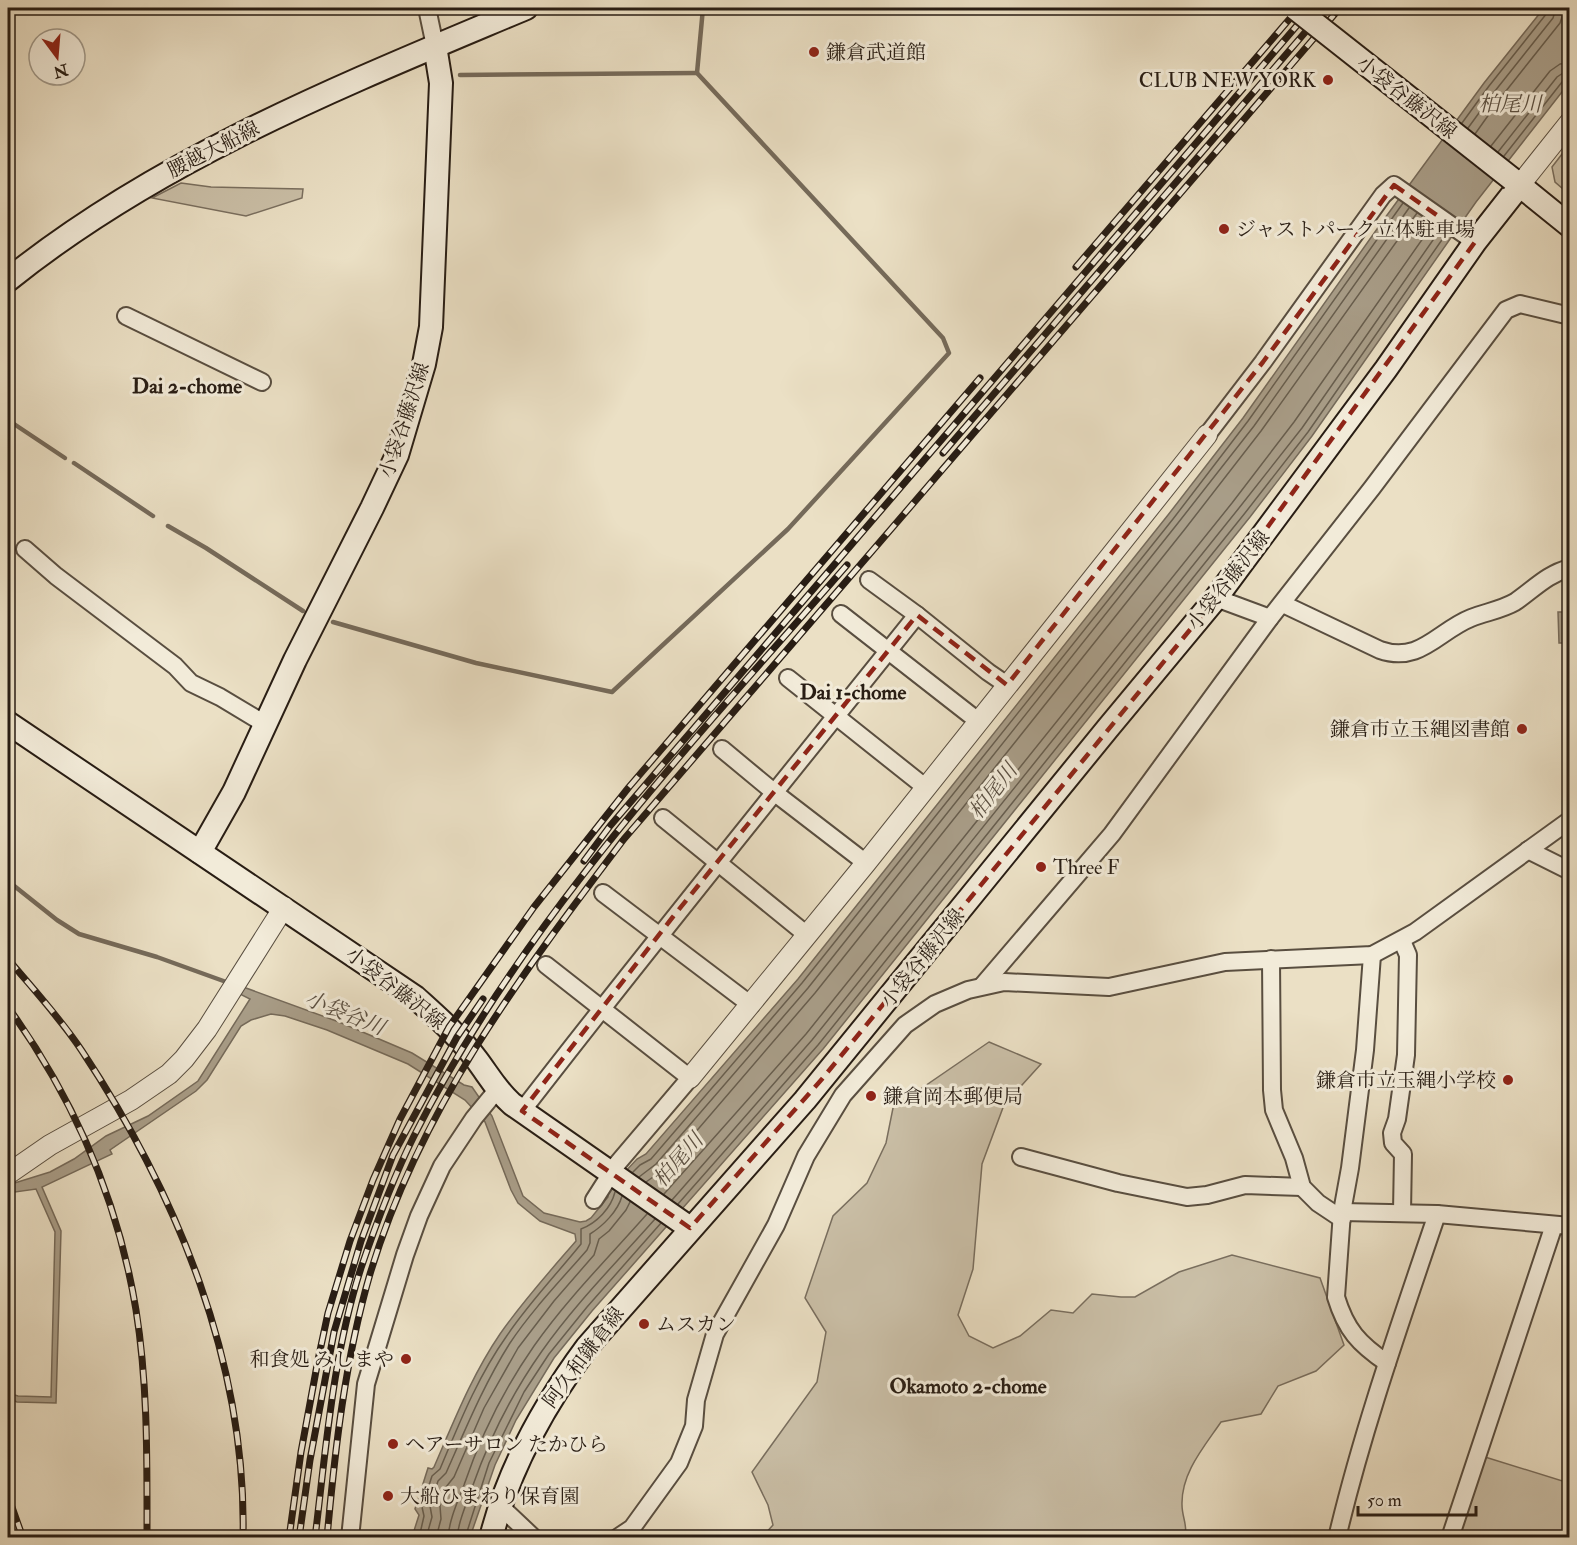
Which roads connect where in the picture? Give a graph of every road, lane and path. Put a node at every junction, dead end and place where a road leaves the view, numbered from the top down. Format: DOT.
graph roads {
  1 [pos="427,8"];
  2 [pos="526,8"];
  3 [pos="1295,8"];
  4 [pos="435,46"];
  5 [pos="1569,122"];
  6 [pos="1515,183"];
  7 [pos="1569,226"];
  8 [pos="1471,239"];
  9 [pos="8,280"];
  10 [pos="126,316"];
  11 [pos="1569,316"];
  12 [pos="262,382"];
  13 [pos="1207,435"];
  14 [pos="25,549"];
  15 [pos="1569,557"];
  16 [pos="1562,570"];
  17 [pos="869,580"];
  18 [pos="1216,598"];
  19 [pos="1283,604"];
  20 [pos="841,614"];
  21 [pos="917,615"];
  22 [pos="1270,618"];
  23 [pos="889,650"];
  24 [pos="788,678"];
  25 [pos="1007,685"];
  26 [pos="835,717"];
  27 [pos="978,721"];
  28 [pos="8,723"];
  29 [pos="265,724"];
  30 [pos="722,749"];
  31 [pos="925,787"];
  32 [pos="776,793"];
  33 [pos="663,818"];
  34 [pos="1569,820"];
  35 [pos="1528,850"];
  36 [pos="201,852"];
  37 [pos="718,862"];
  38 [pos="866,862"];
  39 [pos="1569,871"];
  40 [pos="603,893"];
  41 [pos="284,908"];
  42 [pos="659,935"];
  43 [pos="807,935"];
  44 [pos="1402,941"];
  45 [pos="1372,955"];
  46 [pos="1271,959"];
  47 [pos="546,965"];
  48 [pos="982,986"];
  49 [pos="751,1005"];
  50 [pos="602,1008"];
  51 [pos="690,1078"];
  52 [pos="492,1096"];
  53 [pos="804,1100"];
  54 [pos="522,1111"];
  55 [pos="830,1114"];
  56 [pos="1021,1157"];
  57 [pos="612,1173"];
  58 [pos="8,1174"];
  59 [pos="1302,1187"];
  60 [pos="594,1200"];
  61 [pos="1402,1212"];
  62 [pos="1437,1214"];
  63 [pos="1342,1215"];
  64 [pos="1562,1225"];
  65 [pos="690,1227"];
  66 [pos="1387,1363"];
  67 [pos="501,1507"];
  68 [pos="636,1533"];
  69 [pos="350,1538"];
  70 [pos="491,1538"];
  71 [pos="534,1538"];
  72 [pos="617,1538"];
  73 [pos="1337,1538"];
  74 [pos="1450,1538"];
  1 -- 4 [label="street"];
  2 -- 4 [label="main road"];
  3 -- 6 [label="main road, 小袋谷藤沢線, bridge"];
  4 -- 9 [label="main road, 腰越大船線"];
  4 -- 29 [label="main road, 小袋谷藤沢線"];
  5 -- 6 [label="street"];
  6 -- 7 [label="main road, 小袋谷藤沢線"];
  6 -- 8 [label="main road, 小袋谷藤沢線"];
  8 -- 13 [label="street"];
  8 -- 18 [label="main road, 小袋谷藤沢線"];
  10 -- 12 [label="street"];
  11 -- 19 [label="street"];
  13 -- 25 [label="street"];
  14 -- 29 [label="street"];
  15 -- 16 [label="street"];
  16 -- 19 [label="street"];
  17 -- 21 [label="street"];
  18 -- 22 [label="street"];
  18 -- 53 [label="main road, 小袋谷藤沢線"];
  19 -- 22 [label="street"];
  20 -- 23 [label="street"];
  21 -- 23 [label="street"];
  21 -- 25 [label="street"];
  22 -- 48 [label="street"];
  23 -- 26 [label="street"];
  23 -- 27 [label="street"];
  24 -- 26 [label="street"];
  25 -- 27 [label="street"];
  26 -- 31 [label="street"];
  26 -- 32 [label="street"];
  27 -- 31 [label="street"];
  28 -- 36 [label="main road, 小袋谷藤沢線"];
  29 -- 36 [label="main road, 小袋谷藤沢線"];
  30 -- 32 [label="street"];
  31 -- 38 [label="street"];
  32 -- 37 [label="street"];
  32 -- 38 [label="street"];
  33 -- 37 [label="street"];
  34 -- 35 [label="street"];
  35 -- 39 [label="street"];
  35 -- 44 [label="street"];
  36 -- 41 [label="main road, 小袋谷藤沢線"];
  37 -- 42 [label="street"];
  37 -- 43 [label="street"];
  38 -- 43 [label="street"];
  40 -- 42 [label="street"];
  41 -- 52 [label="main road, 小袋谷藤沢線"];
  41 -- 58 [label="street"];
  42 -- 49 [label="street"];
  42 -- 50 [label="street"];
  43 -- 49 [label="street"];
  44 -- 45 [label="street"];
  44 -- 61 [label="street"];
  45 -- 46 [label="street"];
  45 -- 63 [label="street"];
  46 -- 48 [label="street"];
  46 -- 59 [label="street"];
  47 -- 50 [label="street"];
  48 -- 55 [label="street"];
  49 -- 51 [label="street"];
  50 -- 51 [label="street"];
  50 -- 54 [label="street"];
  51 -- 57 [label="street"];
  52 -- 54 [label="main road, 小袋谷藤沢線"];
  52 -- 69 [label="street"];
  53 -- 55 [label="street"];
  53 -- 65 [label="main road, 小袋谷藤沢線"];
  54 -- 57 [label="main road, 小袋谷藤沢線"];
  55 -- 68 [label="street"];
  56 -- 59 [label="street"];
  57 -- 60 [label="street"];
  57 -- 65 [label="main road, 小袋谷藤沢線"];
  59 -- 63 [label="street"];
  61 -- 62 [label="street"];
  61 -- 63 [label="street"];
  62 -- 64 [label="street"];
  62 -- 66 [label="street"];
  63 -- 66 [label="street"];
  64 -- 74 [label="street"];
  65 -- 67 [label="main road, 阿久和鎌倉線"];
  66 -- 73 [label="street"];
  67 -- 70 [label="main road, 阿久和鎌倉線"];
  67 -- 71 [label="street"];
  68 -- 72 [label="street"];
}
